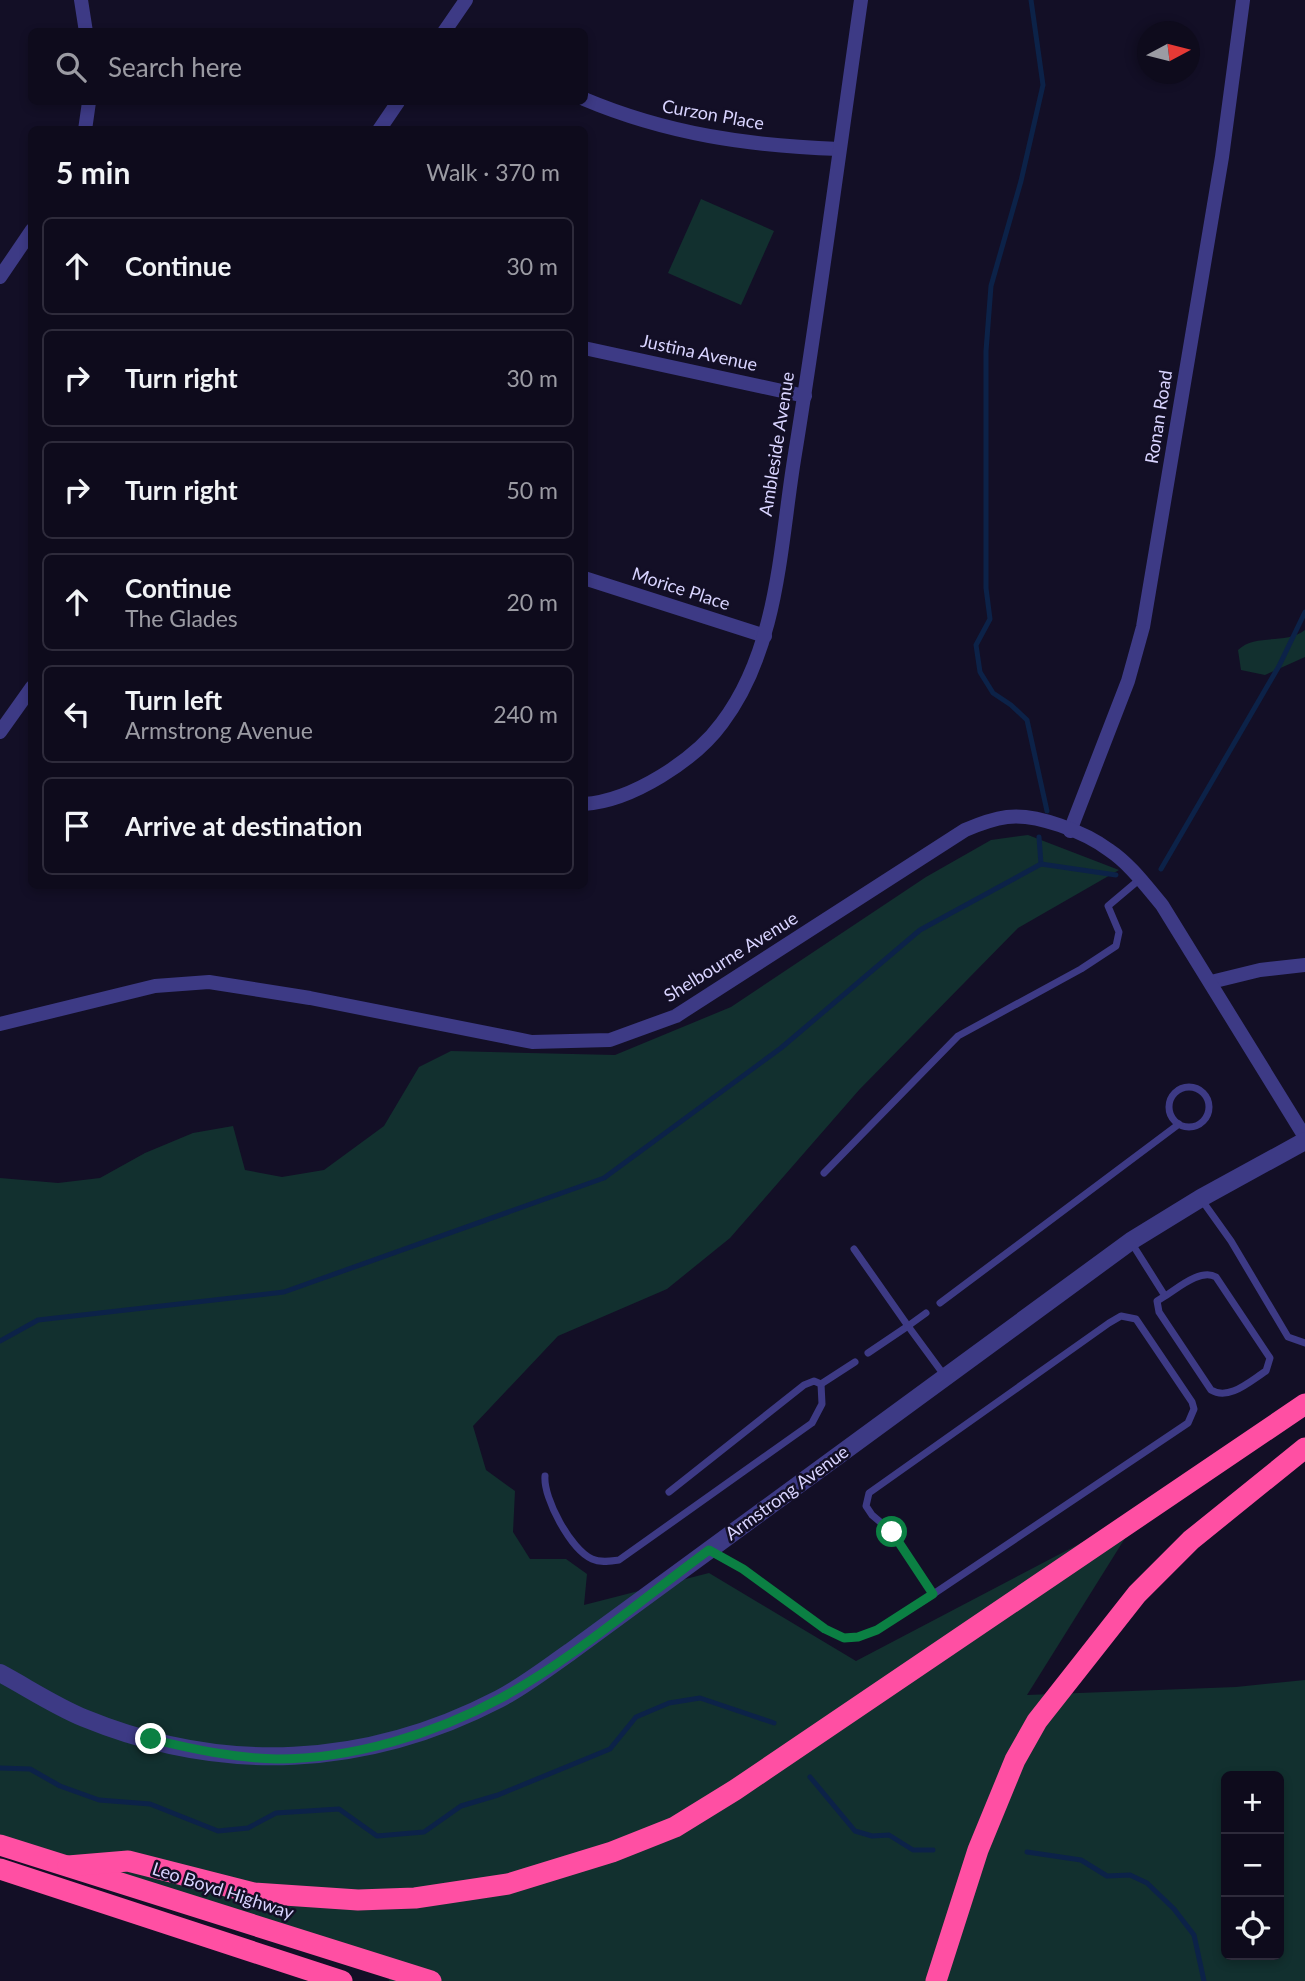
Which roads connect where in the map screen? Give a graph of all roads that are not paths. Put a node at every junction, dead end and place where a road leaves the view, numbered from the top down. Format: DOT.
graph roads {
  1 [pos="81,0"];
  2 [pos="466,0"];
  3 [pos="861,0"];
  4 [pos="1243,0"];
  5 [pos="85,28"];
  6 [pos="446,28"];
  7 [pos="588,100"];
  8 [pos="89,105"];
  9 [pos="396,105"];
  10 [pos="86,126"];
  11 [pos="382,126"];
  12 [pos="839,149"];
  13 [pos="28,236"];
  14 [pos="0,277"];
  15 [pos="588,349"];
  16 [pos="805,396"];
  17 [pos="588,579"];
  18 [pos="765,636"];
  19 [pos="28,692"];
  20 [pos="0,732"];
  21 [pos="588,803"];
  22 [pos="1070,831"];
  23 [pos="1140,879"];
  24 [pos="1305,965"];
  25 [pos="1211,982"];
  26 [pos="0,1024"];
  27 [pos="1179,1124"];
  28 [pos="1305,1139"];
  29 [pos="824,1173"];
  30 [pos="1201,1198"];
  31 [pos="1130,1241"];
  32 [pos="854,1249"];
  33 [pos="1165,1296"];
  34 [pos="940,1303"];
  35 [pos="926,1313"];
  36 [pos="908,1326"];
  37 [pos="1305,1343"];
  38 [pos="868,1353"];
  39 [pos="855,1362"];
  40 [pos="945,1376"];
  41 [pos="821,1384"];
  42 [pos="1296,1409"];
  43 [pos="1305,1448"];
  44 [pos="545,1476"];
  45 [pos="669,1492"];
  46 [pos="709,1550"];
  47 [pos="933,1594"];
  48 [pos="0,1673"];
  49 [pos="0,1845"];
  50 [pos="68,1866"];
  51 [pos="0,1869"];
  52 [pos="342,1981"];
  53 [pos="431,1981"];
  54 [pos="936,1981"];
  1 -- 5 [label="street"];
  2 -- 6 [label="street"];
  3 -- 12 [label="street, Ambleside Avenue"];
  4 -- 22 [label="street, Ronan Road"];
  7 -- 12 [label="street, Curzon Place"];
  8 -- 10 [label="street"];
  9 -- 11 [label="street"];
  12 -- 16 [label="street, Ambleside Avenue"];
  13 -- 14 [label="street"];
  15 -- 16 [label="street, Justina Avenue"];
  16 -- 18 [label="street, Ambleside Avenue"];
  17 -- 18 [label="street, Morice Place"];
  18 -- 21 [label="street, Ambleside Avenue"];
  19 -- 20 [label="street"];
  22 -- 23 [label="street, Shelbourne Avenue"];
  22 -- 26 [label="street, Shelbourne Avenue"];
  23 -- 25 [label="street, Shelbourne Avenue"];
  23 -- 29 [label="lane"];
  24 -- 25 [label="street"];
  25 -- 28 [label="street, Shelbourne Avenue"];
  27 -- 27 [label="lane"];
  27 -- 34 [label="lane"];
  28 -- 30 [label="street, Armstrong Avenue"];
  30 -- 31 [label="street, Armstrong Avenue"];
  30 -- 37 [label="lane"];
  31 -- 33 [label="lane"];
  31 -- 40 [label="street, Armstrong Avenue"];
  32 -- 36 [label="lane"];
  33 -- 33 [label="lane"];
  35 -- 36 [label="lane"];
  36 -- 38 [label="lane"];
  36 -- 40 [label="lane"];
  39 -- 41 [label="lane"];
  40 -- 46 [label="street, Armstrong Avenue"];
  41 -- 44 [label="lane"];
  41 -- 45 [label="lane"];
  42 -- 50 [label="highway"];
  43 -- 54 [label="highway"];
  46 -- 47 [label="lane"];
  46 -- 48 [label="street, Armstrong Avenue"];
  47 -- 47 [label="lane"];
  49 -- 50 [label="highway, Leo Boyd Highway"];
  50 -- 53 [label="highway, Leo Boyd Highway"];
  51 -- 52 [label="highway"];
}
